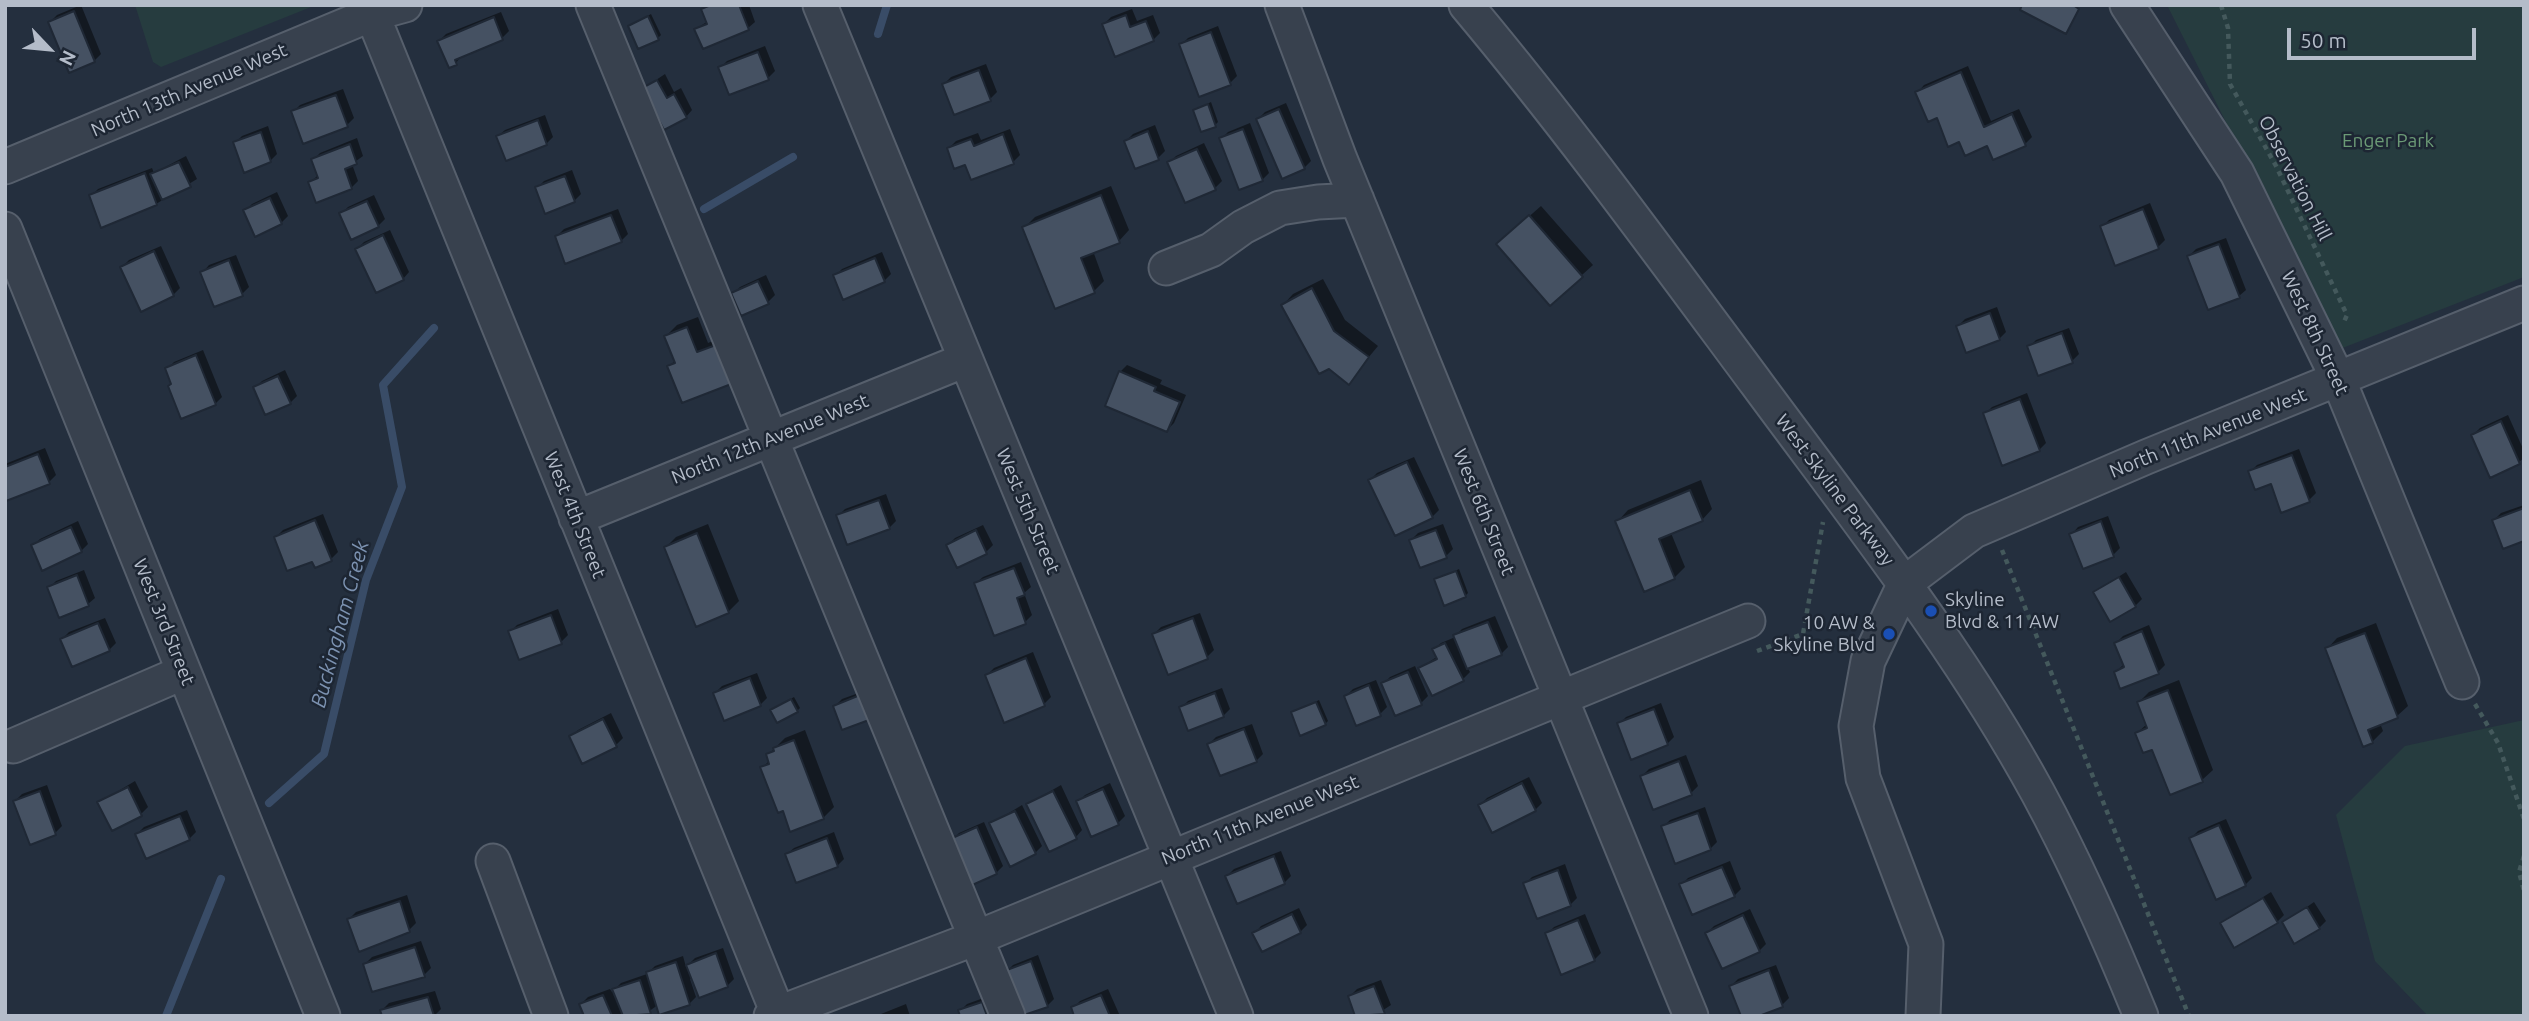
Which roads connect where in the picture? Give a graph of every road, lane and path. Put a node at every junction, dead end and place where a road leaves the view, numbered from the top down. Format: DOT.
graph roads {
  1 [pos="405,5"];
  2 [pos="593,5"];
  3 [pos="820,5"];
  4 [pos="1282,5"];
  5 [pos="1466,5"];
  6 [pos="2127,5"];
  7 [pos="2221,5"];
  8 [pos="372,14"];
  9 [pos="5,167"];
  10 [pos="1357,201"];
  11 [pos="5,229"];
  12 [pos="1166,268"];
  13 [pos="2524,303"];
  14 [pos="965,360"];
  15 [pos="2334,370"];
  16 [pos="770,438"];
  17 [pos="1838,493"];
  18 [pos="576,518"];
  19 [pos="1991,524"];
  20 [pos="1905,583"];
  21 [pos="1752,636"];
  22 [pos="184,672"];
  23 [pos="2462,682"];
  24 [pos="1560,699"];
  25 [pos="13,746"];
  26 [pos="2524,819"];
  27 [pos="1172,856"];
  28 [pos="2524,856"];
  29 [pos="493,861"];
  30 [pos="2524,891"];
  31 [pos="976,938"];
  32 [pos="776,1015"];
  33 [pos="323,1016"];
  34 [pos="551,1016"];
  35 [pos="1008,1016"];
  36 [pos="1237,1016"];
  37 [pos="1691,1016"];
  38 [pos="1923,1016"];
  39 [pos="2141,1016"];
  40 [pos="2189,1016"];
  1 -- 8 [label="street, North 13th Avenue West"];
  2 -- 16 [label="street"];
  3 -- 14 [label="street, West 5th Street"];
  4 -- 10 [label="street, West 6th Street"];
  5 -- 17 [label="street, West Skyline Parkway"];
  6 -- 15 [label="street, West 8th Street"];
  7 -- 15 [label="path, Observation Hill"];
  8 -- 9 [label="street, North 13th Avenue West"];
  8 -- 18 [label="street, West 4th Street"];
  10 -- 12 [label="street"];
  10 -- 24 [label="street, West 6th Street"];
  11 -- 22 [label="street, West 3rd Street"];
  13 -- 15 [label="street, North 11th Avenue West"];
  14 -- 16 [label="street, North 12th Avenue West"];
  14 -- 27 [label="street, West 5th Street"];
  15 -- 19 [label="street, North 11th Avenue West"];
  15 -- 23 [label="street, West 8th Street"];
  16 -- 18 [label="street, North 12th Avenue West"];
  16 -- 31 [label="street"];
  17 -- 20 [label="street, West Skyline Parkway"];
  17 -- 21 [label="path"];
  18 -- 32 [label="street, West 4th Street"];
  19 -- 20 [label="street, North 11th Avenue West"];
  19 -- 40 [label="path"];
  20 -- 38 [label="street"];
  20 -- 39 [label="street, West Skyline Parkway"];
  21 -- 24 [label="street, North 11th Avenue West"];
  22 -- 25 [label="street"];
  22 -- 33 [label="street, West 3rd Street"];
  23 -- 26 [label="path"];
  24 -- 27 [label="street, North 11th Avenue West"];
  24 -- 37 [label="street, West 6th Street"];
  27 -- 31 [label="street, North 11th Avenue West"];
  27 -- 36 [label="street, West 5th Street"];
  28 -- 30 [label="path"];
  29 -- 34 [label="street"];
  31 -- 32 [label="street, North 11th Avenue West"];
  31 -- 35 [label="street"];
}
